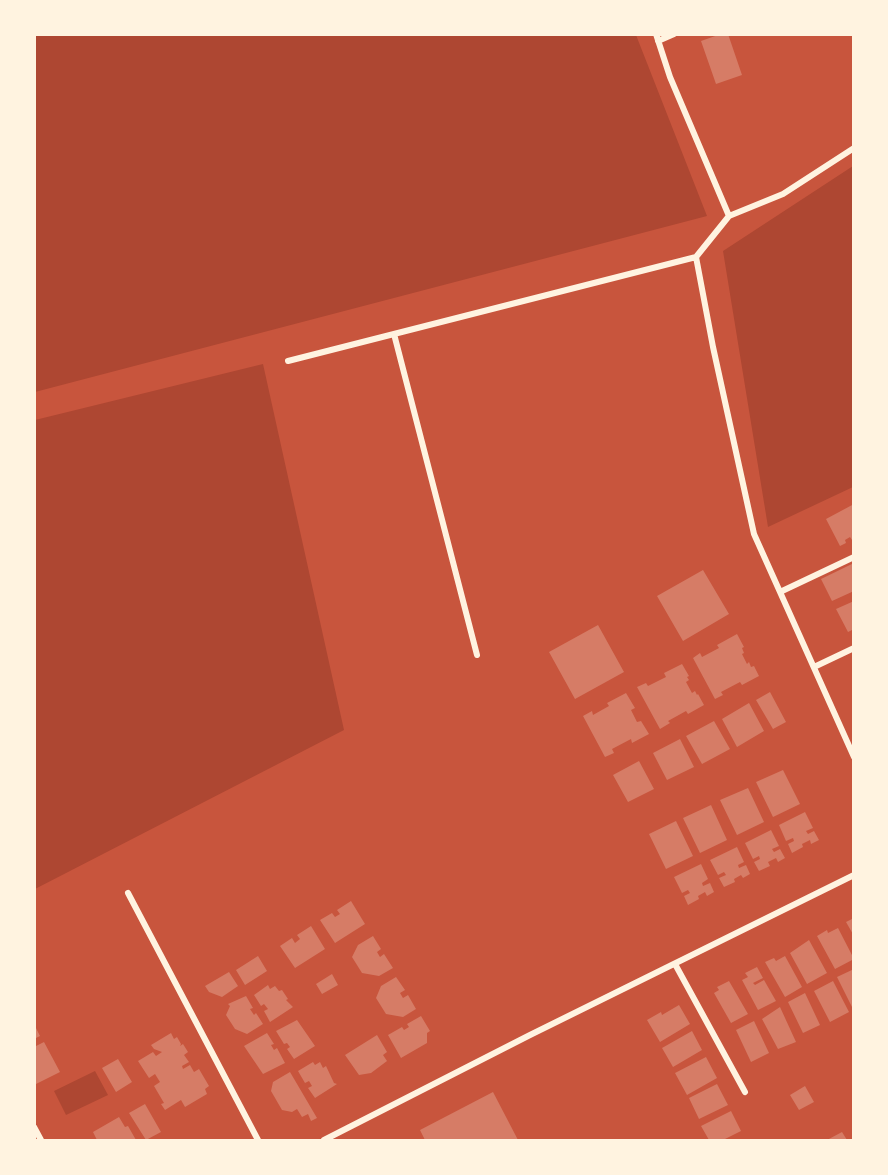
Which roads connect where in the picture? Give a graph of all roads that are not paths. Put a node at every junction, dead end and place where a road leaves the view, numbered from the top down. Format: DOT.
graph roads {
  1 [pos="674,34"];
  2 [pos="657,38"];
  3 [pos="854,148"];
  4 [pos="729,216"];
  5 [pos="696,257"];
  6 [pos="394,334"];
  7 [pos="288,361"];
  8 [pos="854,557"];
  9 [pos="780,592"];
  10 [pos="854,648"];
  11 [pos="477,655"];
  12 [pos="814,667"];
  13 [pos="851,745"];
  14 [pos="854,757"];
  15 [pos="854,875"];
  16 [pos="128,893"];
  17 [pos="675,964"];
  18 [pos="745,1092"];
  19 [pos="34,1128"];
  20 [pos="41,1140"];
  21 [pos="258,1140"];
  22 [pos="324,1140"];
  1 -- 2 [label="street"];
  2 -- 4 [label="street"];
  3 -- 4 [label="street"];
  4 -- 5 [label="street"];
  5 -- 6 [label="street"];
  5 -- 9 [label="street"];
  6 -- 7 [label="street"];
  6 -- 11 [label="street"];
  8 -- 9 [label="street"];
  9 -- 12 [label="street"];
  10 -- 12 [label="street"];
  12 -- 13 [label="street"];
  13 -- 14 [label="street"];
  15 -- 17 [label="street"];
  16 -- 21 [label="street"];
  17 -- 18 [label="street"];
  17 -- 22 [label="street"];
  19 -- 20 [label="street"];
}
